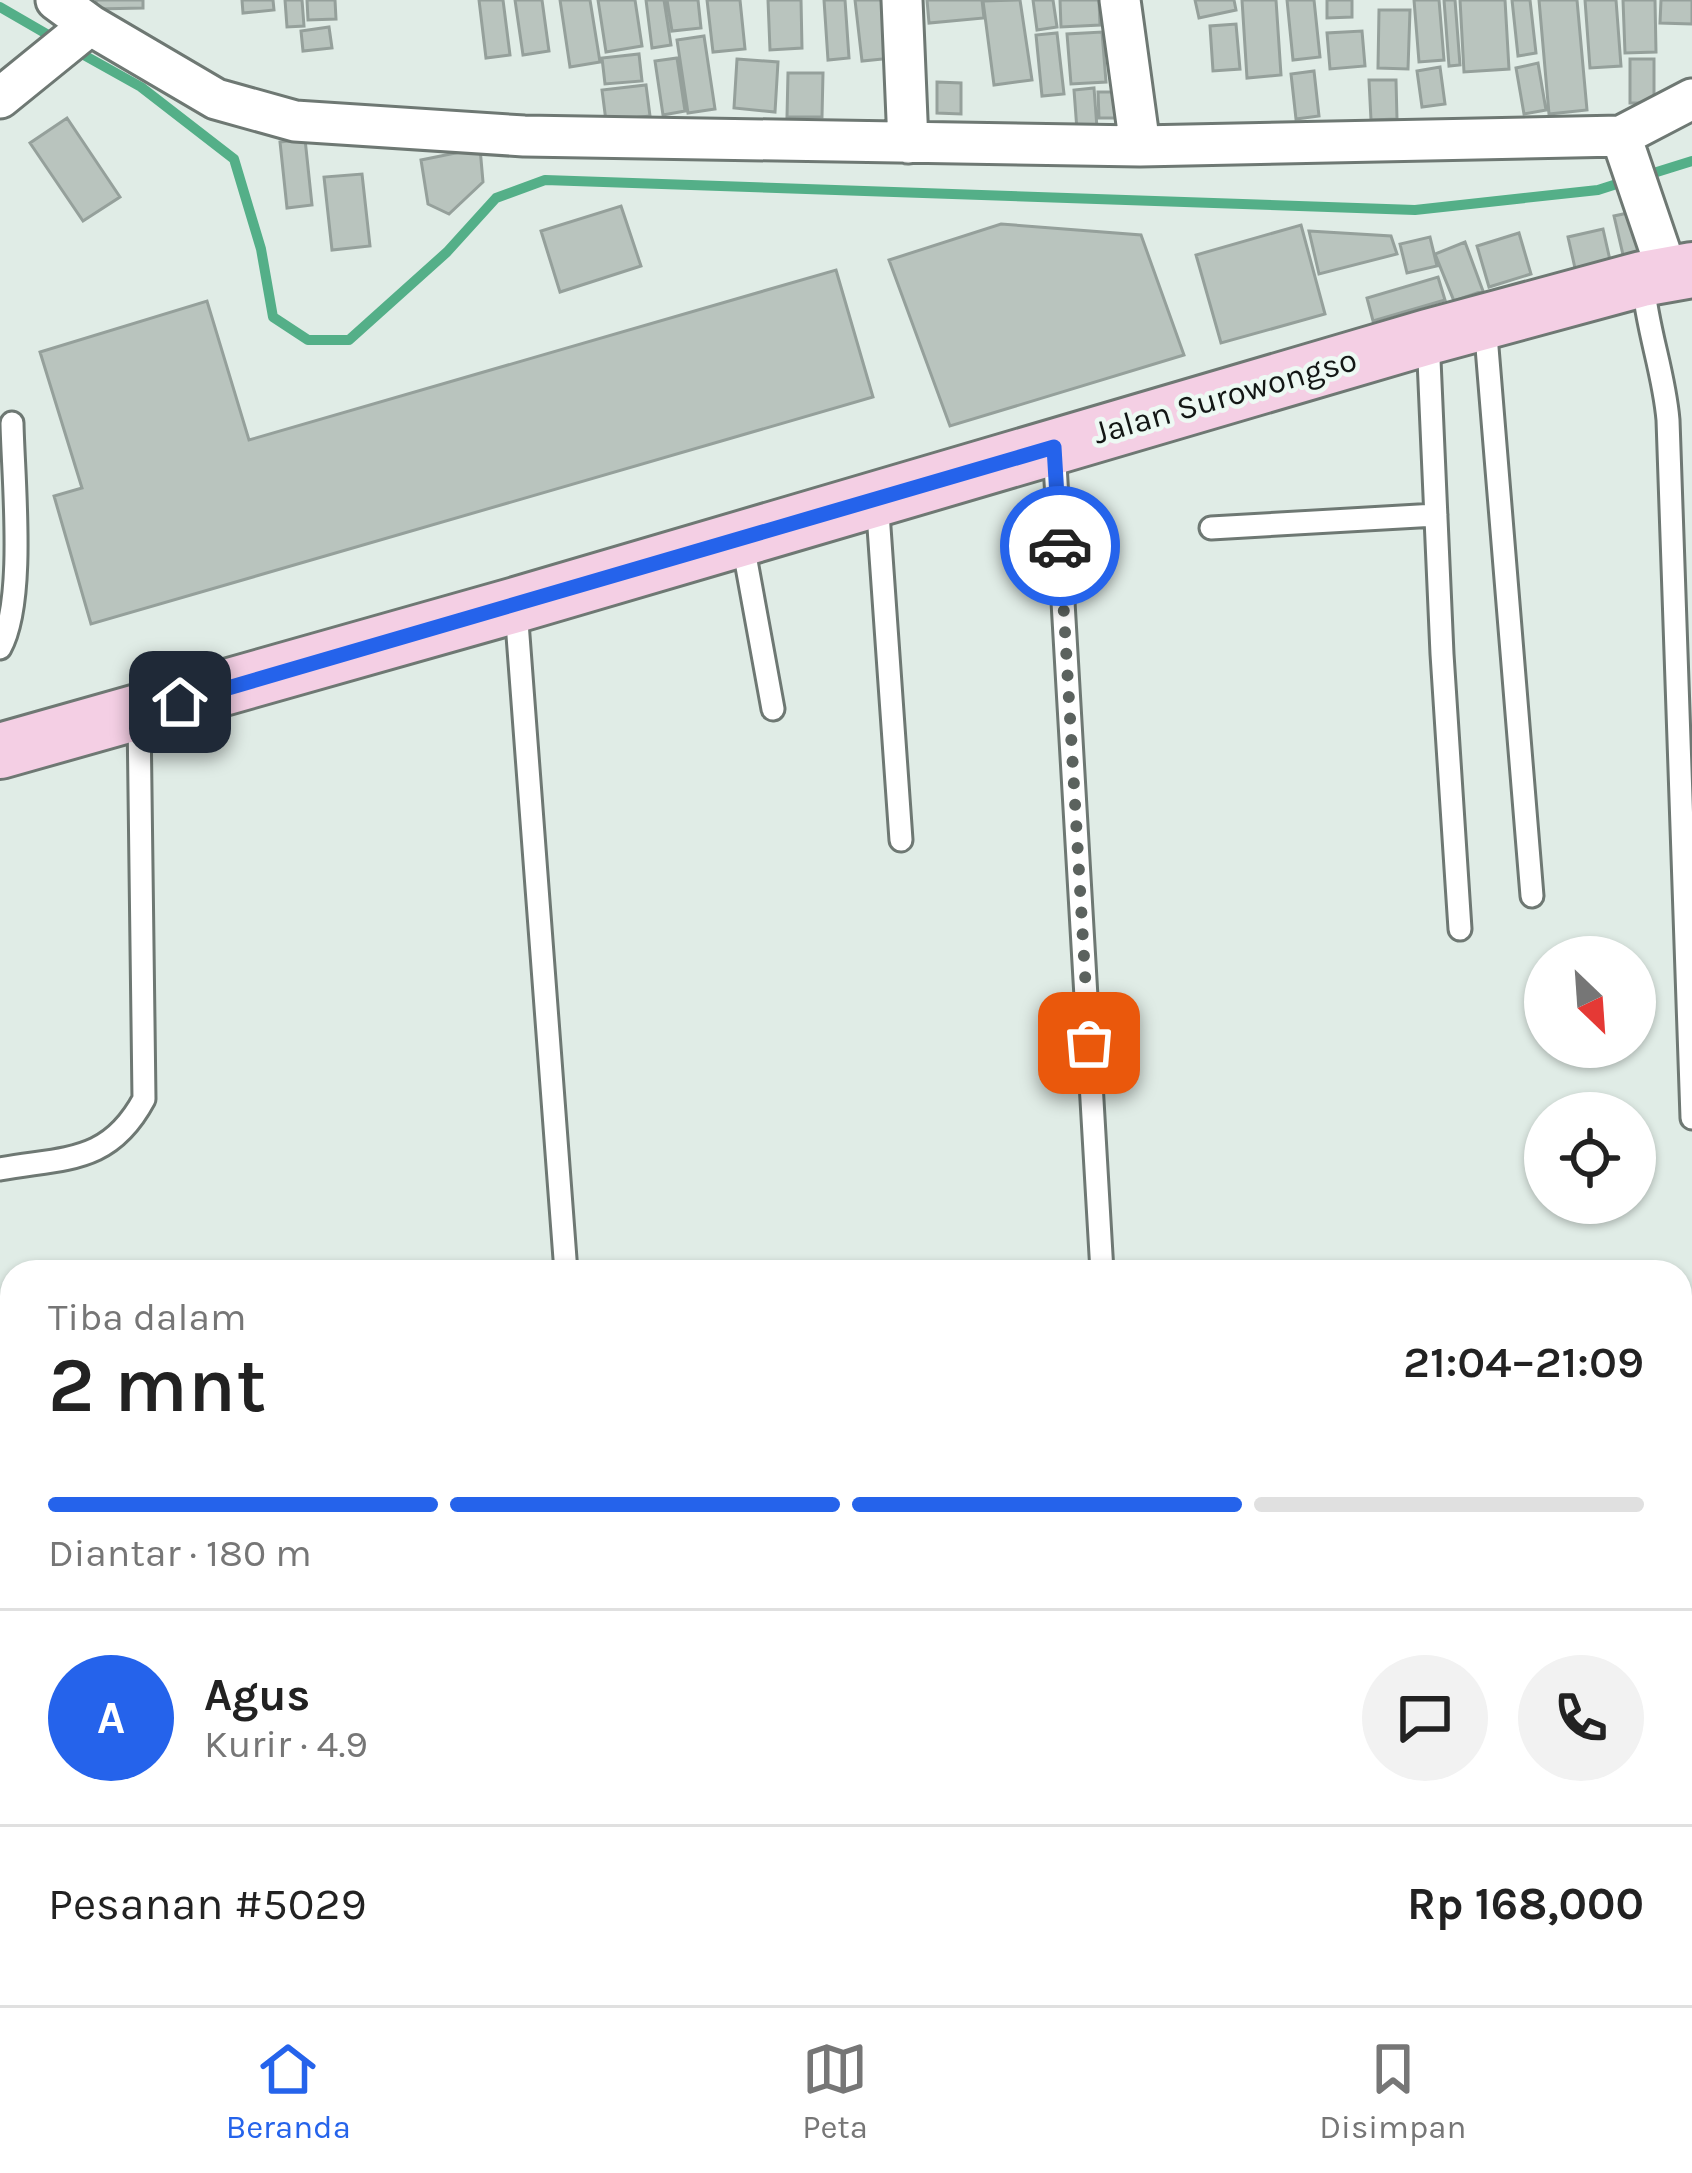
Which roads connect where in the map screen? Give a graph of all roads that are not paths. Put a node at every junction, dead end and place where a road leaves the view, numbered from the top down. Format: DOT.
graph roads {
  1 [pos="56,0"];
  2 [pos="902,0"];
  3 [pos="1120,0"];
  4 [pos="87,28"];
  5 [pos="0,98"];
  6 [pos="1692,99"];
  7 [pos="908,143"];
  8 [pos="1140,146"];
  9 [pos="1632,167"];
  10 [pos="1667,274"];
  11 [pos="1485,322"];
  12 [pos="1428,337"];
  13 [pos="12,423"];
  14 [pos="1054,447"];
  15 [pos="877,499"];
  16 [pos="1436,515"];
  17 [pos="1210,528"];
  18 [pos="742,538"];
  19 [pos="516,605"];
  20 [pos="0,648"];
  21 [pos="773,709"];
  22 [pos="139,714"];
  23 [pos="0,751"];
  24 [pos="902,840"];
  25 [pos="1532,896"];
  26 [pos="1460,929"];
  27 [pos="1692,1118"];
  28 [pos="0,1169"];
  29 [pos="565,1260"];
  30 [pos="1101,1260"];
  1 -- 4 [label="street"];
  2 -- 7 [label="street"];
  3 -- 8 [label="street"];
  4 -- 5 [label="street"];
  4 -- 7 [label="street"];
  6 -- 9 [label="street"];
  7 -- 8 [label="street"];
  8 -- 9 [label="street"];
  9 -- 10 [label="street"];
  10 -- 11 [label="street, Jalan Surowongso"];
  10 -- 27 [label="lane"];
  11 -- 12 [label="street, Jalan Surowongso"];
  11 -- 25 [label="lane"];
  12 -- 14 [label="street, Jalan Surowongso"];
  12 -- 16 [label="lane"];
  13 -- 20 [label="lane"];
  14 -- 15 [label="street, Jalan Surowongso"];
  14 -- 30 [label="lane"];
  15 -- 18 [label="street, Jalan Surowongso"];
  15 -- 24 [label="lane"];
  16 -- 17 [label="lane"];
  16 -- 26 [label="lane"];
  18 -- 19 [label="street, Jalan Surowongso"];
  18 -- 21 [label="lane"];
  19 -- 22 [label="street, Jalan Surowongso"];
  19 -- 29 [label="lane"];
  22 -- 23 [label="street, Jalan Surowongso"];
  22 -- 28 [label="lane"];
}
